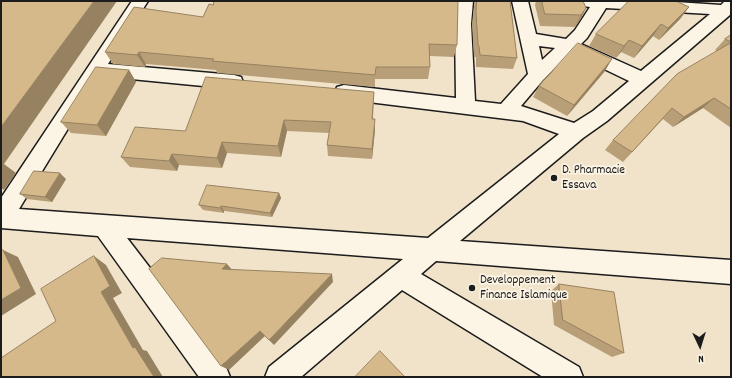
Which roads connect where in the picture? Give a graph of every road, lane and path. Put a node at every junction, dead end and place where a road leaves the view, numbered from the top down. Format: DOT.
graph roads {
  1 [pos="140,1"];
  2 [pos="465,1"];
  3 [pos="520,1"];
  4 [pos="582,1"];
  5 [pos="601,2"];
  6 [pos="728,7"];
  7 [pos="528,38"];
  8 [pos="569,46"];
  9 [pos="95,70"];
  10 [pos="537,75"];
  11 [pos="642,79"];
  12 [pos="251,84"];
  13 [pos="330,91"];
  14 [pos="466,106"];
  15 [pos="506,111"];
  16 [pos="576,132"];
  17 [pos="1,218"];
  18 [pos="105,227"];
  19 [pos="432,249"];
  20 [pos="731,272"];
  21 [pos="400,275"];
  22 [pos="216,377"];
  23 [pos="278,377"];
  24 [pos="569,377"];
  1 -- 9 [label="street"];
  2 -- 14 [label="street"];
  3 -- 7 [label="street"];
  4 -- 5 [label="street"];
  5 -- 6 [label="street"];
  5 -- 8 [label="street"];
  6 -- 11 [label="street"];
  7 -- 8 [label="street"];
  7 -- 10 [label="street"];
  8 -- 10 [label="street"];
  8 -- 11 [label="street"];
  9 -- 12 [label="street"];
  9 -- 17 [label="street"];
  10 -- 15 [label="street"];
  11 -- 16 [label="street"];
  13 -- 14 [label="street"];
  14 -- 15 [label="street"];
  15 -- 16 [label="street"];
  16 -- 19 [label="street"];
  17 -- 18 [label="street"];
  18 -- 19 [label="street"];
  18 -- 22 [label="street"];
  19 -- 20 [label="street"];
  19 -- 21 [label="street"];
  21 -- 23 [label="street"];
  21 -- 24 [label="street"];
}
